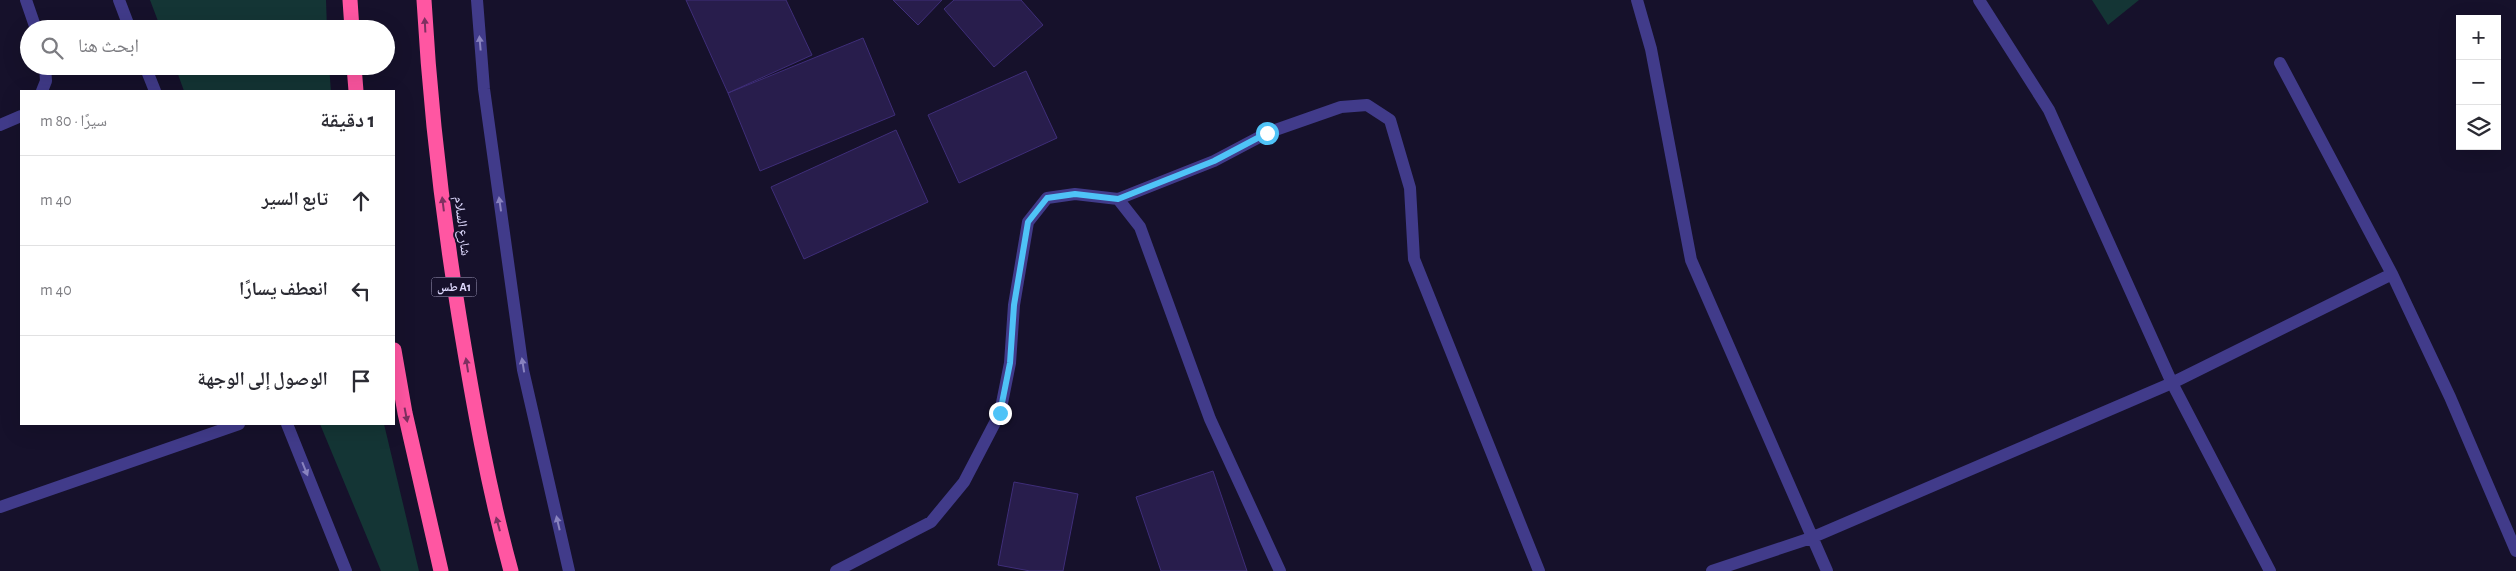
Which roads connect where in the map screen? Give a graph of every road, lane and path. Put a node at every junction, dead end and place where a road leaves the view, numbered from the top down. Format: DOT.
graph roads {
  1 [pos="26,0"];
  2 [pos="118,0"];
  3 [pos="350,0"];
  4 [pos="424,0"];
  5 [pos="476,0"];
  6 [pos="1637,0"];
  7 [pos="1979,0"];
  8 [pos="33,20"];
  9 [pos="126,20"];
  10 [pos="351,20"];
  11 [pos="2280,63"];
  12 [pos="46,75"];
  13 [pos="149,75"];
  14 [pos="355,75"];
  15 [pos="42,90"];
  16 [pos="155,90"];
  17 [pos="356,90"];
  18 [pos="20,116"];
  19 [pos="0,125"];
  20 [pos="1118,199"];
  21 [pos="2392,274"];
  22 [pos="395,355"];
  23 [pos="2172,383"];
  24 [pos="237,425"];
  25 [pos="287,425"];
  26 [pos="0,506"];
  27 [pos="1811,538"];
  28 [pos="2516,551"];
  29 [pos="346,571"];
  30 [pos="441,571"];
  31 [pos="511,571"];
  32 [pos="569,571"];
  33 [pos="836,571"];
  34 [pos="1280,571"];
  35 [pos="1539,571"];
  36 [pos="1712,571"];
  37 [pos="1827,571"];
  38 [pos="2270,571"];
  1 -- 8 [label="street"];
  2 -- 9 [label="street"];
  3 -- 10 [label="highway"];
  31 -- 4 [label="highway, شارع السلام / طس A1, one-way"];
  32 -- 5 [label="street, one-way"];
  6 -- 27 [label="street"];
  7 -- 23 [label="street"];
  11 -- 21 [label="street"];
  12 -- 15 [label="street"];
  13 -- 16 [label="street"];
  14 -- 17 [label="highway"];
  18 -- 19 [label="street"];
  20 -- 33 [label="street"];
  20 -- 34 [label="street"];
  20 -- 35 [label="street"];
  21 -- 23 [label="street"];
  21 -- 28 [label="street"];
  22 -- 30 [label="highway, one-way"];
  23 -- 27 [label="street"];
  23 -- 38 [label="street"];
  24 -- 26 [label="street"];
  25 -- 29 [label="street, one-way"];
  27 -- 36 [label="street"];
  27 -- 37 [label="street"];
}
